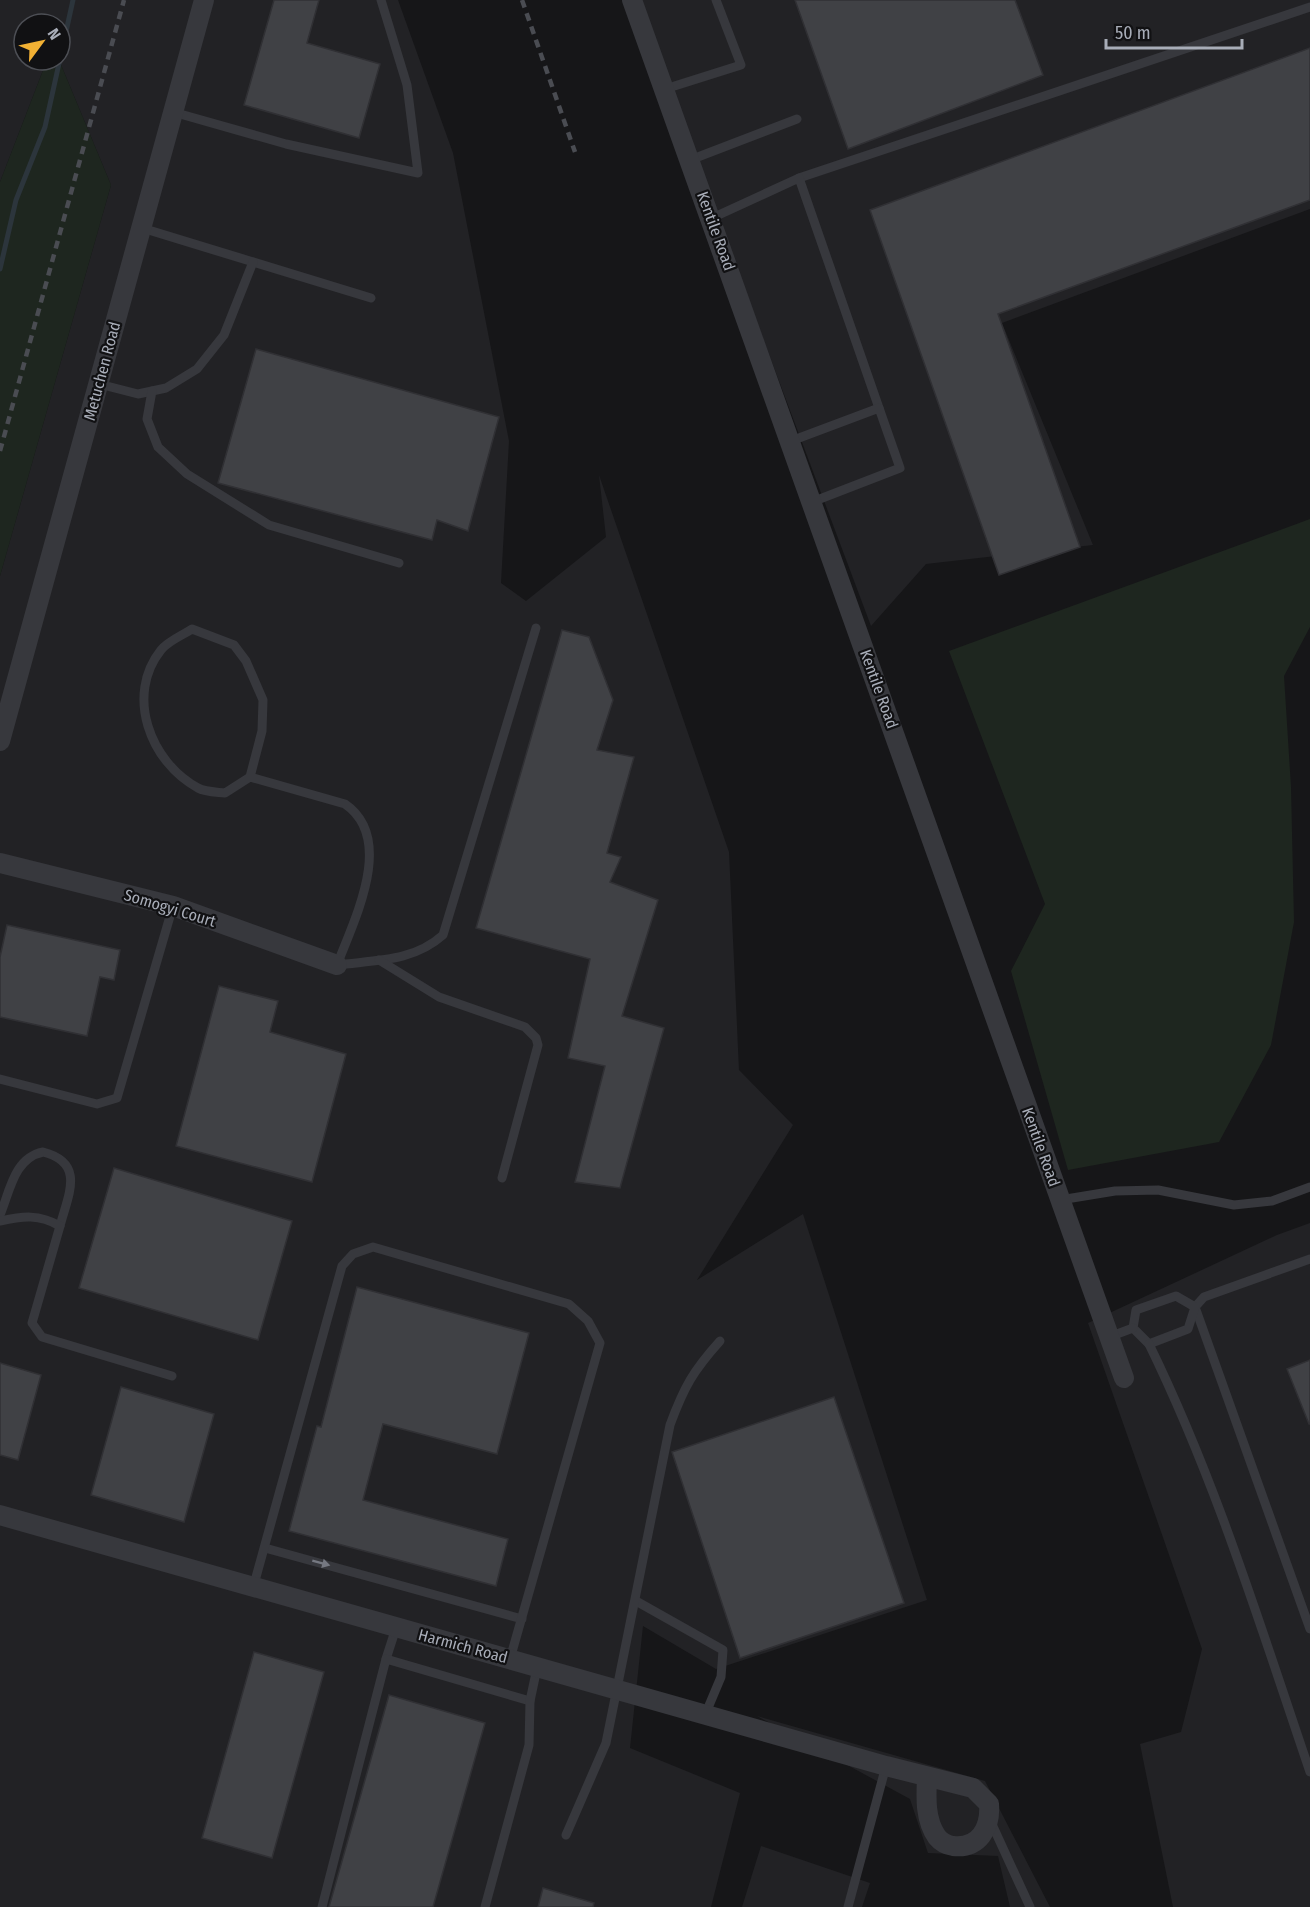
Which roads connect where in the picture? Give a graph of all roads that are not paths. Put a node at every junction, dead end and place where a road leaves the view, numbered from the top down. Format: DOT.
graph roads {
  1 [pos="204,0"];
  2 [pos="381,0"];
  3 [pos="632,0"];
  4 [pos="716,0"];
  5 [pos="1310,7"];
  6 [pos="664,89"];
  7 [pos="173,112"];
  8 [pos="797,120"];
  9 [pos="690,160"];
  10 [pos="799,178"];
  11 [pos="712,218"];
  12 [pos="142,228"];
  13 [pos="253,262"];
  14 [pos="371,298"];
  15 [pos="99,384"];
  16 [pos="152,391"];
  17 [pos="879,408"];
  18 [pos="791,441"];
  19 [pos="812,502"];
  20 [pos="399,564"];
  21 [pos="536,628"];
  22 [pos="0,741"];
  23 [pos="250,777"];
  24 [pos="0,863"];
  25 [pos="173,906"];
  26 [pos="379,960"];
  27 [pos="337,964"];
  28 [pos="0,1080"];
  29 [pos="502,1178"];
  30 [pos="1310,1187"];
  31 [pos="1060,1200"];
  32 [pos="0,1215"];
  33 [pos="0,1221"];
  34 [pos="60,1226"];
  35 [pos="1310,1259"];
  36 [pos="1195,1306"];
  37 [pos="1133,1328"];
  38 [pos="1109,1336"];
  39 [pos="720,1341"];
  40 [pos="1149,1344"];
  41 [pos="172,1376"];
  42 [pos="1124,1378"];
  43 [pos="0,1515"];
  44 [pos="264,1548"];
  45 [pos="253,1588"];
  46 [pos="636,1601"];
  47 [pos="522,1619"];
  48 [pos="396,1628"];
  49 [pos="1310,1629"];
  50 [pos="386,1659"];
  51 [pos="510,1659"];
  52 [pos="537,1668"];
  53 [pos="618,1690"];
  54 [pos="530,1701"];
  55 [pos="705,1715"];
  56 [pos="886,1766"];
  57 [pos="1310,1772"];
  58 [pos="927,1777"];
  59 [pos="990,1820"];
  60 [pos="566,1835"];
  61 [pos="322,1907"];
  62 [pos="485,1907"];
  63 [pos="848,1907"];
  64 [pos="1030,1907"];
  1 -- 7 [label="street, Metuchen Road"];
  2 -- 7 [label="lane"];
  3 -- 6 [label="street, Kentile Road"];
  4 -- 6 [label="lane"];
  5 -- 10 [label="lane"];
  6 -- 9 [label="street, Kentile Road"];
  7 -- 12 [label="street, Metuchen Road"];
  8 -- 9 [label="lane"];
  9 -- 11 [label="street, Kentile Road"];
  10 -- 11 [label="lane"];
  10 -- 17 [label="lane"];
  11 -- 18 [label="street, Kentile Road"];
  12 -- 13 [label="lane"];
  12 -- 15 [label="street, Metuchen Road"];
  13 -- 14 [label="lane"];
  13 -- 16 [label="lane"];
  15 -- 16 [label="lane"];
  15 -- 22 [label="street, Metuchen Road"];
  16 -- 20 [label="lane"];
  17 -- 18 [label="lane"];
  17 -- 19 [label="lane"];
  18 -- 19 [label="street, Kentile Road"];
  19 -- 31 [label="street, Kentile Road"];
  21 -- 26 [label="lane"];
  23 -- 23 [label="lane"];
  23 -- 27 [label="lane"];
  24 -- 25 [label="street, Somogyi Court"];
  25 -- 27 [label="street, Somogyi Court"];
  25 -- 28 [label="lane"];
  26 -- 27 [label="lane"];
  26 -- 29 [label="lane"];
  30 -- 31 [label="lane"];
  31 -- 38 [label="street, Kentile Road"];
  32 -- 34 [label="lane"];
  33 -- 34 [label="lane"];
  34 -- 41 [label="lane"];
  35 -- 36 [label="lane"];
  36 -- 37 [label="lane"];
  36 -- 40 [label="lane"];
  36 -- 49 [label="lane"];
  37 -- 38 [label="lane"];
  37 -- 40 [label="lane"];
  38 -- 42 [label="street, Kentile Road"];
  39 -- 46 [label="lane"];
  40 -- 57 [label="lane"];
  43 -- 45 [label="street, Harmich Road"];
  44 -- 45 [label="lane"];
  44 -- 47 [label="lane, one-way"];
  44 -- 47 [label="lane"];
  45 -- 48 [label="street, Harmich Road"];
  46 -- 53 [label="lane"];
  46 -- 55 [label="lane"];
  47 -- 51 [label="lane"];
  48 -- 50 [label="lane"];
  48 -- 51 [label="street, Harmich Road"];
  50 -- 54 [label="lane"];
  50 -- 61 [label="lane"];
  51 -- 52 [label="street, Harmich Road"];
  52 -- 53 [label="street, Harmich Road"];
  52 -- 54 [label="lane"];
  53 -- 55 [label="street, Harmich Road"];
  53 -- 60 [label="lane"];
  54 -- 62 [label="lane"];
  55 -- 56 [label="street, Harmich Road"];
  56 -- 58 [label="street, Harmich Road"];
  56 -- 63 [label="lane"];
  58 -- 59 [label="street, Harmich Road"];
  58 -- 59 [label="street"];
  59 -- 64 [label="lane"];
}
